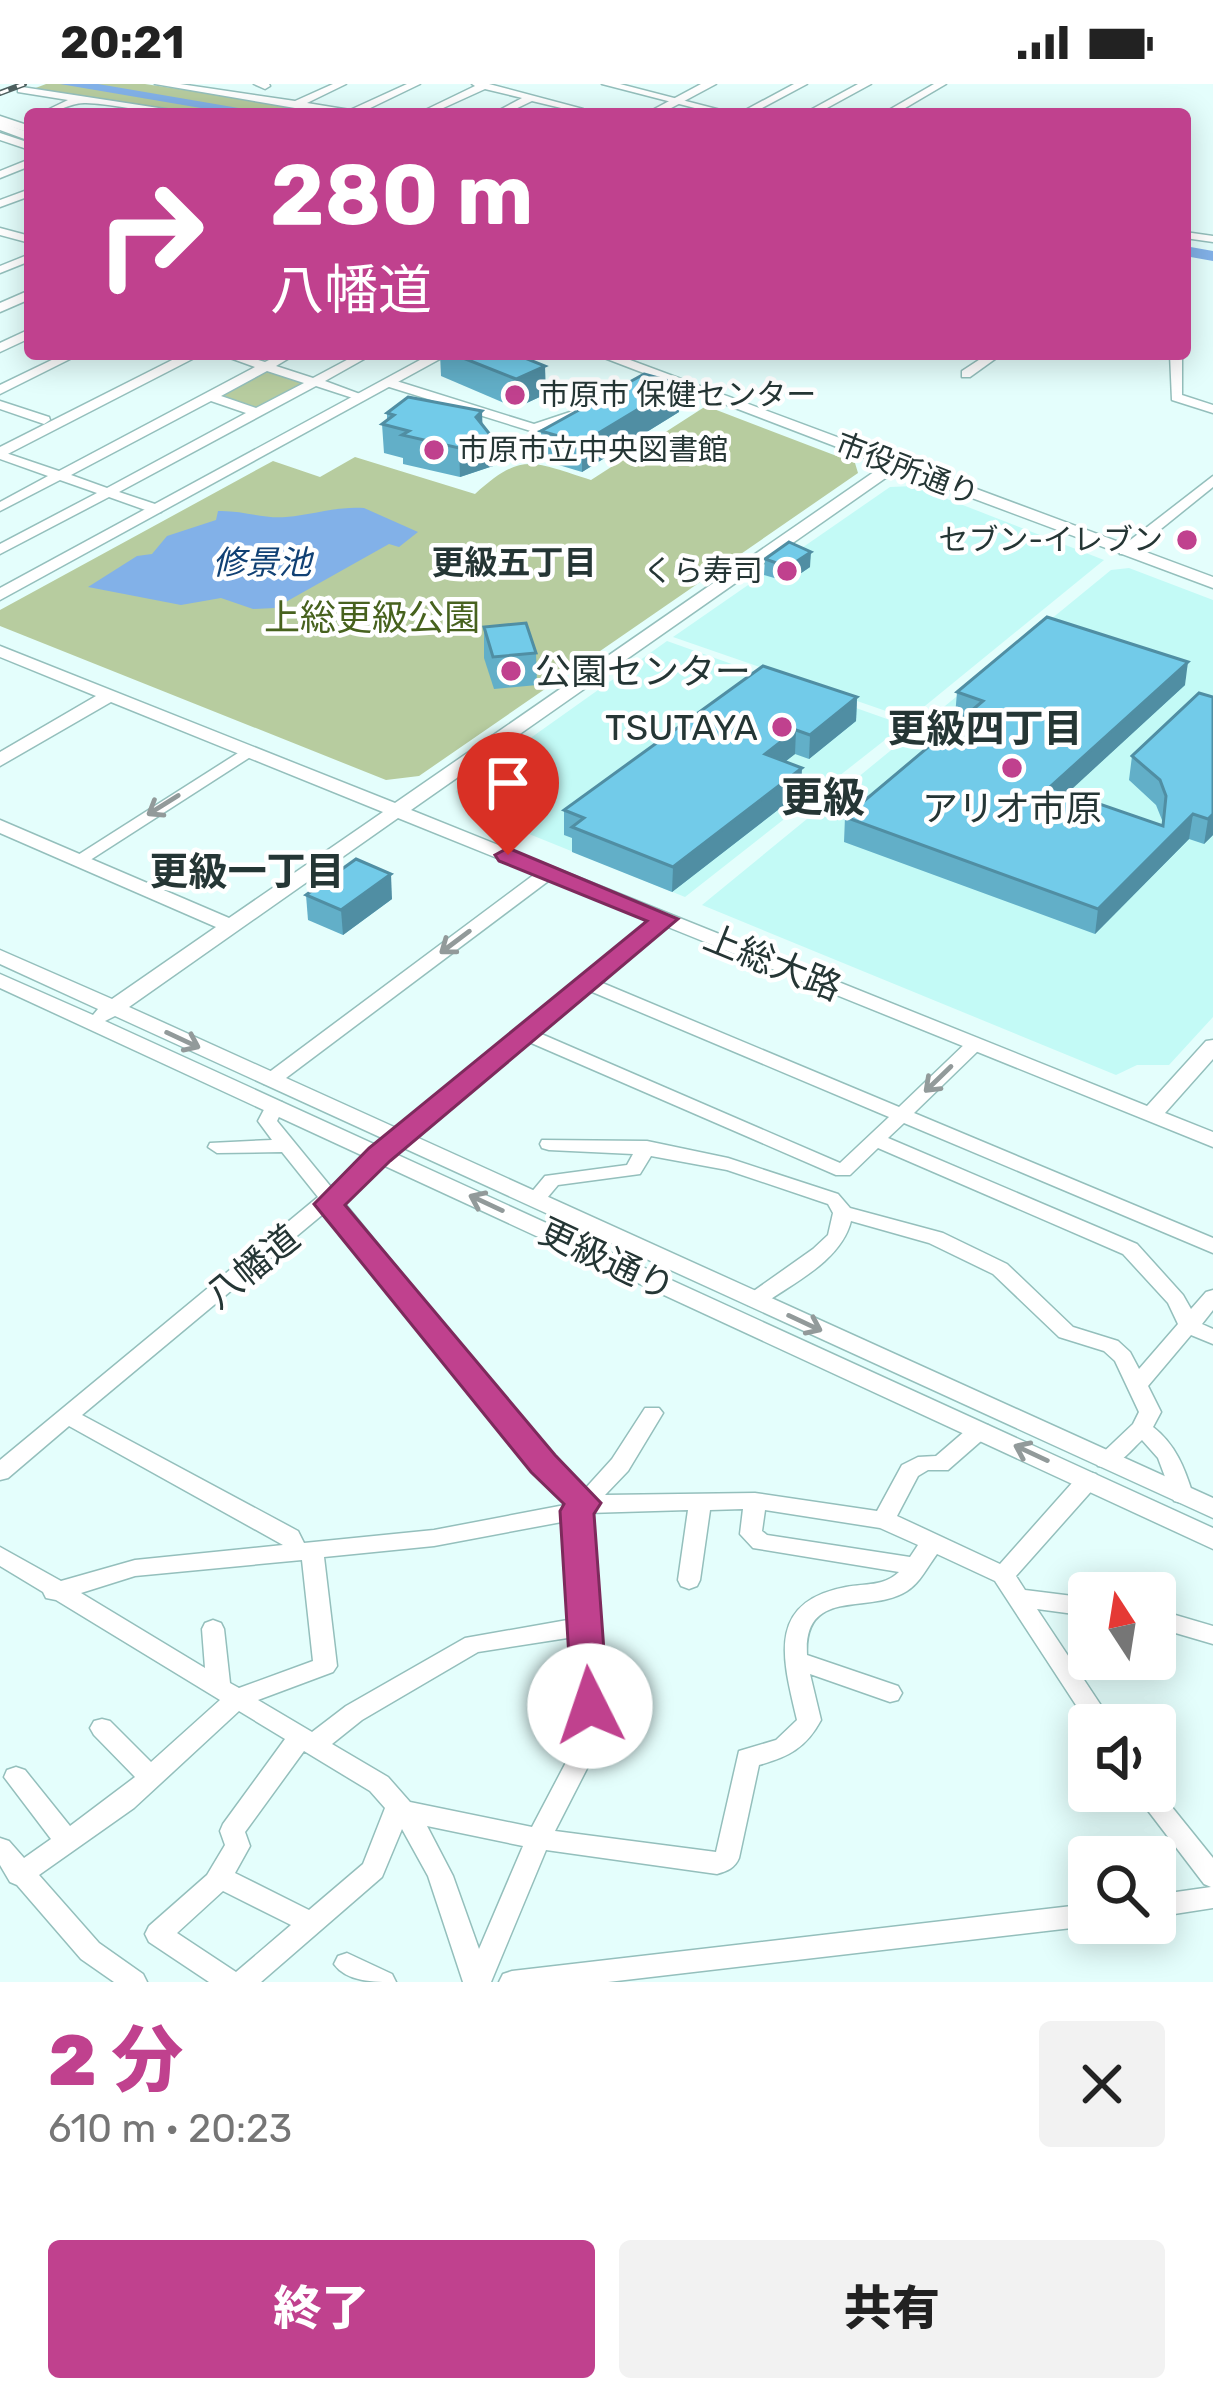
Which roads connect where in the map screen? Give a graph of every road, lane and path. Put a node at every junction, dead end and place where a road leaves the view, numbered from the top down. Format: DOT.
graph roads {
  1 [pos="160,84"];
  2 [pos="341,84"];
  3 [pos="415,84"];
  4 [pos="607,84"];
  5 [pos="710,84"];
  6 [pos="728,84"];
  7 [pos="802,84"];
  8 [pos="866,84"];
  9 [pos="905,84"];
  10 [pos="264,85"];
  11 [pos="481,85"];
  12 [pos="626,86"];
  13 [pos="30,87"];
  14 [pos="936,87"];
  15 [pos="241,96"];
  16 [pos="532,97"];
  17 [pos="0,98"];
  18 [pos="79,99"];
  19 [pos="295,105"];
  20 [pos="678,106"];
  21 [pos="63,108"];
  22 [pos="138,108"];
  23 [pos="314,108"];
  24 [pos="365,108"];
  25 [pos="434,108"];
  26 [pos="509,108"];
  27 [pos="564,108"];
  28 [pos="579,108"];
  29 [pos="755,108"];
  30 [pos="820,108"];
  31 [pos="898,108"];
  32 [pos="62,360"];
  33 [pos="163,360"];
  34 [pos="183,360"];
  35 [pos="244,360"];
  36 [pos="279,360"];
  37 [pos="357,360"];
  38 [pos="431,360"];
  39 [pos="617,360"];
  40 [pos="987,360"];
  41 [pos="1175,360"];
  42 [pos="266,367"];
  43 [pos="966,374"];
  44 [pos="658,376"];
  45 [pos="315,382"];
  46 [pos="390,383"];
  47 [pos="636,386"];
  48 [pos="0,390"];
  49 [pos="210,396"];
  50 [pos="362,397"];
  51 [pos="0,405"];
  52 [pos="593,406"];
  53 [pos="1213,409"];
  54 [pos="258,412"];
  55 [pos="44,420"];
  56 [pos="0,442"];
  57 [pos="0,454"];
  58 [pos="896,464"];
  59 [pos="60,476"];
  60 [pos="1213,480"];
  61 [pos="109,493"];
  62 [pos="0,507"];
  63 [pos="156,509"];
  64 [pos="0,550"];
  65 [pos="1125,551"];
  66 [pos="1213,583"];
  67 [pos="0,595"];
  68 [pos="0,651"];
  69 [pos="110,695"];
  70 [pos="249,751"];
  71 [pos="0,760"];
  72 [pos="397,811"];
  73 [pos="0,826"];
  74 [pos="78,860"];
  75 [pos="549,872"];
  76 [pos="665,919"];
  77 [pos="228,925"];
  78 [pos="0,956"];
  79 [pos="0,980"];
  80 [pos="587,983"];
  81 [pos="112,1007"];
  82 [pos="92,1022"];
  83 [pos="526,1034"];
  84 [pos="975,1044"];
  85 [pos="1213,1046"];
  86 [pos="271,1080"];
  87 [pos="275,1106"];
  88 [pos="900,1115"];
  89 [pos="1151,1115"];
  90 [pos="399,1138"];
  91 [pos="875,1140"];
  92 [pos="1213,1140"];
  93 [pos="549,1144"];
  94 [pos="286,1146"];
  95 [pos="218,1147"];
  96 [pos="647,1147"];
  97 [pos="380,1154"];
  98 [pos="834,1170"];
  99 [pos="535,1200"];
  100 [pos="329,1204"];
  101 [pos="837,1206"];
  102 [pos="1213,1246"];
  103 [pos="1213,1297"];
  104 [pos="755,1300"];
  105 [pos="1189,1325"];
  106 [pos="1213,1337"];
  107 [pos="1138,1384"];
  108 [pos="652,1413"];
  109 [pos="67,1416"];
  110 [pos="1141,1429"];
  111 [pos="980,1430"];
  112 [pos="1106,1460"];
  113 [pos="0,1472"];
  114 [pos="1088,1480"];
  115 [pos="1182,1495"];
  116 [pos="700,1501"];
  117 [pos="755,1501"];
  118 [pos="580,1507"];
  119 [pos="1213,1509"];
  120 [pos="884,1520"];
  121 [pos="1213,1538"];
  122 [pos="933,1543"];
  123 [pos="304,1551"];
  124 [pos="0,1555"];
  125 [pos="914,1566"];
  126 [pos="1003,1575"];
  127 [pos="688,1580"];
  128 [pos="55,1592"];
  129 [pos="1016,1597"];
  130 [pos="1068,1604"];
  131 [pos="1176,1624"];
  132 [pos="585,1626"];
  133 [pos="213,1630"];
  134 [pos="1213,1635"];
  135 [pos="793,1658"];
  136 [pos="229,1691"];
  137 [pos="890,1693"];
  138 [pos="1088,1704"];
  139 [pos="102,1728"];
  140 [pos="308,1740"];
  141 [pos="150,1777"];
  142 [pos="16,1778"];
  143 [pos="404,1808"];
  144 [pos="1162,1812"];
  145 [pos="65,1839"];
  146 [pos="538,1839"];
  147 [pos="0,1848"];
  148 [pos="19,1875"];
  149 [pos="219,1877"];
  150 [pos="1213,1877"];
  151 [pos="1213,1897"];
  152 [pos="1176,1903"];
  153 [pos="1068,1917"];
  154 [pos="312,1923"];
  155 [pos="347,1964"];
  156 [pos="134,1982"];
  157 [pos="230,1982"];
  158 [pos="243,1982"];
  159 [pos="383,1982"];
  160 [pos="477,1982"];
  161 [pos="512,1982"];
  1 -- 15 [label="street"];
  2 -- 19 [label="street"];
  3 -- 24 [label="street"];
  4 -- 12 [label="street"];
  5 -- 20 [label="street"];
  6 -- 20 [label="street"];
  7 -- 29 [label="street"];
  8 -- 30 [label="street"];
  9 -- 14 [label="street"];
  10 -- 15 [label="street"];
  11 -- 16 [label="street"];
  11 -- 25 [label="street"];
  12 -- 20 [label="street"];
  12 -- 28 [label="street"];
  13 -- 17 [label="street"];
  13 -- 18 [label="street"];
  14 -- 31 [label="street"];
  15 -- 19 [label="street"];
  16 -- 26 [label="street"];
  16 -- 27 [label="street"];
  18 -- 21 [label="street"];
  18 -- 22 [label="street"];
  19 -- 23 [label="street"];
  32 -- 48 [label="street"];
  33 -- 55 [label="street"];
  34 -- 57 [label="street"];
  35 -- 42 [label="street"];
  36 -- 42 [label="street"];
  37 -- 45 [label="street"];
  38 -- 46 [label="street"];
  39 -- 44 [label="street, 市役所通り"];
  40 -- 43 [label="street"];
  41 -- 53 [label="street"];
  42 -- 45 [label="street"];
  42 -- 49 [label="street"];
  44 -- 47 [label="street"];
  44 -- 58 [label="street, 市役所通り"];
  45 -- 50 [label="street"];
  45 -- 54 [label="street"];
  46 -- 50 [label="street"];
  46 -- 52 [label="street"];
  49 -- 54 [label="street"];
  49 -- 59 [label="street"];
  50 -- 63 [label="street"];
  51 -- 55 [label="street"];
  54 -- 61 [label="street"];
  55 -- 56 [label="street"];
  57 -- 59 [label="street"];
  58 -- 65 [label="street, 市役所通り"];
  58 -- 72 [label="street"];
  59 -- 61 [label="street"];
  59 -- 62 [label="street"];
  60 -- 65 [label="street"];
  61 -- 63 [label="street"];
  61 -- 64 [label="street"];
  63 -- 67 [label="street"];
  65 -- 66 [label="street, 市役所通り"];
  68 -- 69 [label="street, 上総大路"];
  69 -- 70 [label="street, 上総大路"];
  69 -- 71 [label="street"];
  70 -- 72 [label="street, 上総大路"];
  70 -- 74 [label="street, one-way"];
  72 -- 75 [label="street, 上総大路"];
  72 -- 77 [label="street"];
  73 -- 74 [label="street"];
  74 -- 77 [label="street"];
  75 -- 76 [label="street, 上総大路"];
  75 -- 86 [label="street, one-way"];
  76 -- 80 [label="street, 八幡道"];
  76 -- 84 [label="street, 上総大路"];
  77 -- 81 [label="street"];
  78 -- 81 [label="street, 更級通り"];
  79 -- 82 [label="street, 更級通り"];
  80 -- 83 [label="street, 八幡道"];
  80 -- 88 [label="street"];
  81 -- 82 [label="street"];
  81 -- 86 [label="street, 更級通り, one-way"];
  82 -- 87 [label="street, 更級通り"];
  83 -- 90 [label="street, 八幡道"];
  83 -- 98 [label="street"];
  84 -- 88 [label="street, one-way"];
  84 -- 89 [label="street, 上総大路"];
  85 -- 89 [label="street"];
  86 -- 90 [label="street, 更級通り"];
  87 -- 94 [label="street"];
  87 -- 97 [label="street, 更級通り"];
  88 -- 91 [label="street"];
  88 -- 102 [label="street"];
  89 -- 92 [label="street, 上総大路"];
  90 -- 97 [label="street, 八幡道"];
  90 -- 99 [label="street, 更級通り"];
  91 -- 98 [label="street"];
  91 -- 105 [label="street"];
  93 -- 96 [label="street"];
  94 -- 95 [label="street"];
  94 -- 100 [label="street"];
  96 -- 99 [label="street"];
  96 -- 101 [label="street"];
  97 -- 100 [label="street, 八幡道"];
  111 -- 97 [label="street, 更級通り, one-way"];
  98 -- 101 [label="street"];
  99 -- 104 [label="street, 更級通り"];
  100 -- 109 [label="street, 八幡道"];
  100 -- 118 [label="street"];
  101 -- 104 [label="street"];
  101 -- 107 [label="street"];
  103 -- 105 [label="street"];
  104 -- 112 [label="street, 更級通り, one-way"];
  105 -- 106 [label="street"];
  105 -- 107 [label="street"];
  107 -- 110 [label="street"];
  108 -- 118 [label="street"];
  109 -- 113 [label="street, 八幡道"];
  109 -- 123 [label="street"];
  110 -- 112 [label="street"];
  110 -- 115 [label="street"];
  114 -- 111 [label="street, 更級通り, one-way"];
  111 -- 120 [label="street"];
  112 -- 115 [label="street, 更級通り"];
  114 -- 121 [label="street, 更級通り"];
  114 -- 126 [label="street"];
  115 -- 119 [label="street, 更級通り"];
  116 -- 117 [label="street"];
  116 -- 118 [label="street"];
  116 -- 127 [label="street"];
  117 -- 120 [label="street"];
  117 -- 125 [label="street"];
  118 -- 123 [label="street"];
  118 -- 132 [label="street"];
  120 -- 122 [label="street"];
  122 -- 125 [label="street"];
  122 -- 126 [label="street"];
  123 -- 128 [label="street"];
  123 -- 136 [label="street"];
  124 -- 128 [label="street"];
  125 -- 135 [label="street"];
  126 -- 129 [label="street"];
  128 -- 136 [label="street"];
  129 -- 130 [label="street"];
  129 -- 138 [label="street"];
  131 -- 134 [label="street"];
  132 -- 140 [label="street"];
  132 -- 146 [label="street"];
  133 -- 136 [label="street"];
  135 -- 137 [label="street"];
  135 -- 146 [label="street"];
  136 -- 140 [label="street"];
  136 -- 141 [label="street"];
  139 -- 141 [label="street"];
  140 -- 143 [label="street"];
  140 -- 149 [label="street"];
  141 -- 145 [label="street"];
  142 -- 145 [label="street"];
  143 -- 146 [label="street"];
  143 -- 154 [label="street"];
  143 -- 160 [label="street"];
  144 -- 150 [label="street"];
  145 -- 148 [label="street"];
  146 -- 160 [label="street"];
  147 -- 148 [label="street"];
  148 -- 156 [label="street"];
  149 -- 154 [label="street"];
  149 -- 157 [label="street"];
  151 -- 152 [label="street"];
  153 -- 161 [label="street"];
  154 -- 158 [label="street"];
  155 -- 159 [label="street"];
}
